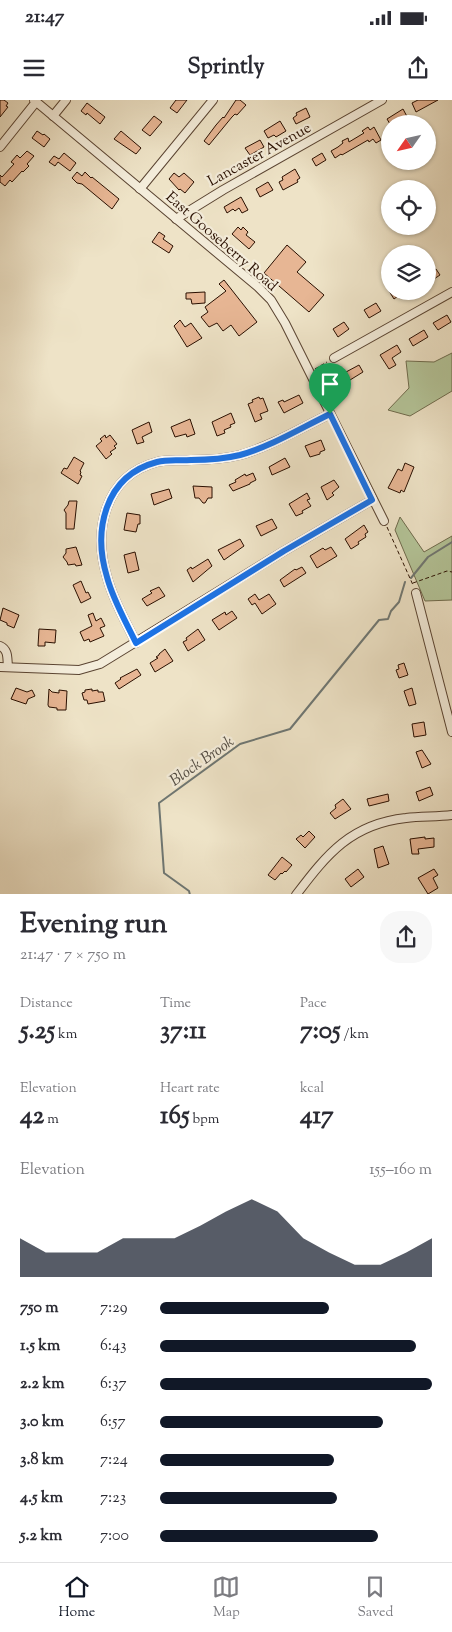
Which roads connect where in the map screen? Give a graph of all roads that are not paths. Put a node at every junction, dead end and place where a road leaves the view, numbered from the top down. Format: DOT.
graph roads {
  1 [pos="66,100"];
  2 [pos="213,100"];
  3 [pos="382,100"];
  4 [pos="35,101"];
  5 [pos="52,116"];
  6 [pos="0,146"];
  7 [pos="140,189"];
  8 [pos="176,219"];
  9 [pos="452,292"];
  10 [pos="334,358"];
  11 [pos="330,414"];
  12 [pos="372,500"];
  13 [pos="384,521"];
  14 [pos="416,593"];
  15 [pos="136,643"];
  16 [pos="0,646"];
  17 [pos="4,667"];
  18 [pos="452,732"];
  19 [pos="452,815"];
  20 [pos="296,894"];
  1 -- 5 [label="street"];
  2 -- 7 [label="street"];
  3 -- 8 [label="street, Lancaster Avenue"];
  4 -- 5 [label="street, East Gooseberry Road"];
  4 -- 6 [label="street"];
  5 -- 7 [label="street, East Gooseberry Road"];
  7 -- 8 [label="street, East Gooseberry Road"];
  8 -- 11 [label="street, East Gooseberry Road"];
  9 -- 10 [label="street"];
  11 -- 12 [label="street, East Gooseberry Road"];
  11 -- 15 [label="street"];
  12 -- 13 [label="street, East Gooseberry Road"];
  12 -- 15 [label="street"];
  14 -- 18 [label="street"];
  15 -- 17 [label="street"];
  16 -- 17 [label="street"];
  19 -- 20 [label="street"];
}
